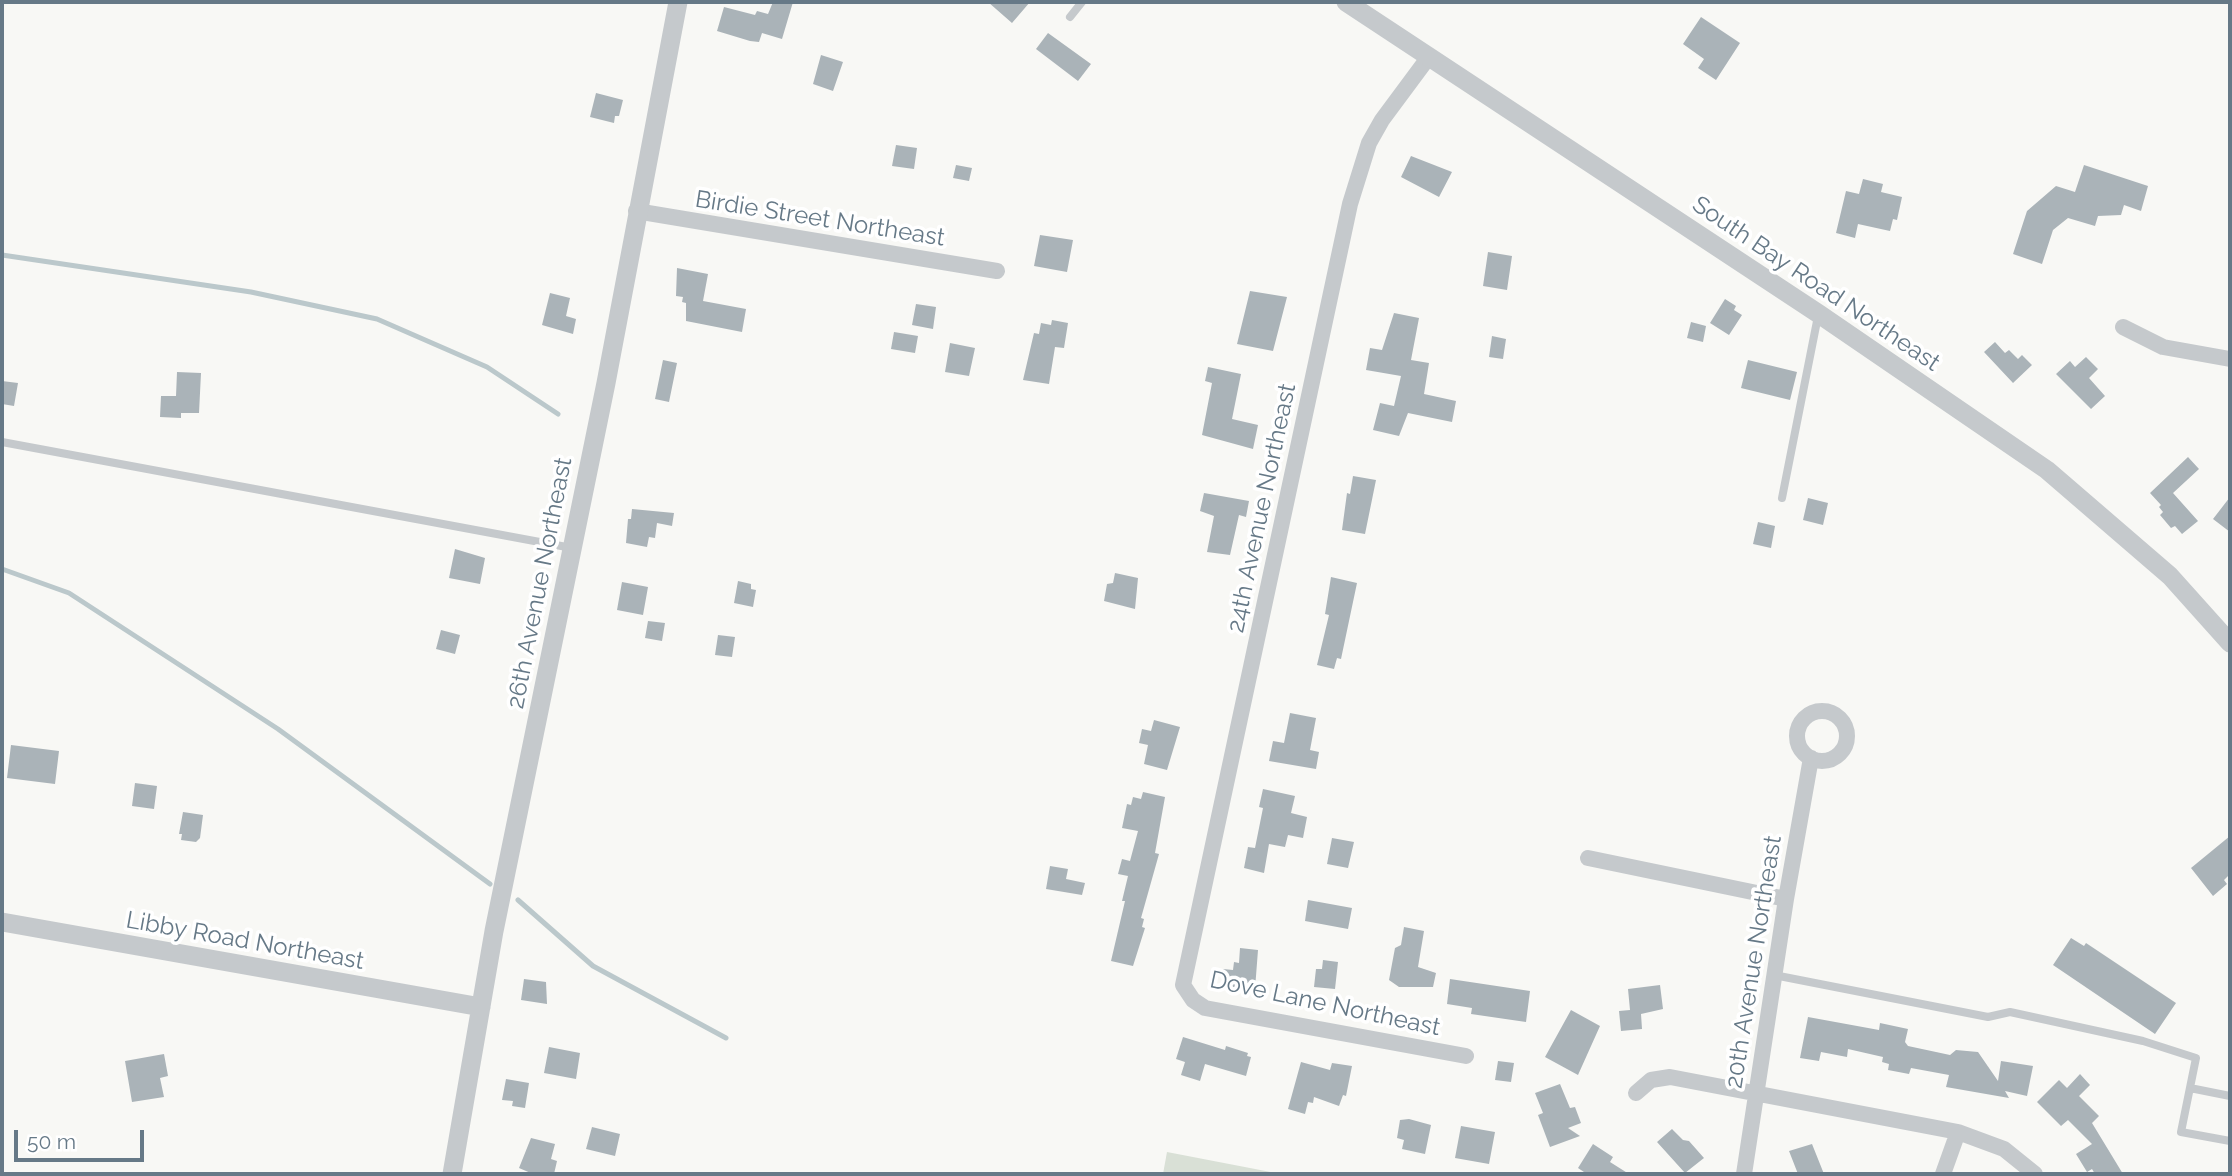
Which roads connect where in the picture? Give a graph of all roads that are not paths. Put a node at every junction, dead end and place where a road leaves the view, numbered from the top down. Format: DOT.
graph roads {
  1 [pos="678,2"];
  2 [pos="1082,2"];
  3 [pos="1346,2"];
  4 [pos="1070,17"];
  5 [pos="1428,58"];
  6 [pos="636,211"];
  7 [pos="997,271"];
  8 [pos="1819,314"];
  9 [pos="2123,327"];
  10 [pos="2230,359"];
  11 [pos="2,442"];
  12 [pos="1782,498"];
  13 [pos="572,548"];
  14 [pos="2230,643"];
  15 [pos="1811,758"];
  16 [pos="1588,859"];
  17 [pos="1786,898"];
  18 [pos="2,922"];
  19 [pos="1774,975"];
  20 [pos="1183,985"];
  21 [pos="481,1007"];
  22 [pos="1466,1056"];
  23 [pos="2190,1088"];
  24 [pos="1636,1093"];
  25 [pos="1757,1094"];
  26 [pos="2230,1096"];
  27 [pos="1958,1132"];
  28 [pos="2230,1141"];
  29 [pos="452,1174"];
  30 [pos="1744,1174"];
  31 [pos="1943,1174"];
  32 [pos="2035,1174"];
  1 -- 6 [label="street, 26th Avenue Northeast"];
  2 -- 4 [label="lane"];
  3 -- 5 [label="street, South Bay Road Northeast"];
  5 -- 8 [label="street, South Bay Road Northeast"];
  5 -- 20 [label="street, 24th Avenue Northeast"];
  6 -- 7 [label="street, Birdie Street Northeast"];
  6 -- 13 [label="street, 26th Avenue Northeast"];
  8 -- 12 [label="lane"];
  8 -- 14 [label="street, South Bay Road Northeast"];
  9 -- 10 [label="street"];
  11 -- 13 [label="lane"];
  13 -- 21 [label="street, 26th Avenue Northeast"];
  15 -- 17 [label="street, 20th Avenue Northeast"];
  16 -- 17 [label="street"];
  17 -- 19 [label="street, 20th Avenue Northeast"];
  18 -- 21 [label="street, Libby Road Northeast"];
  19 -- 23 [label="lane"];
  19 -- 25 [label="street, 20th Avenue Northeast"];
  20 -- 22 [label="street, Dove Lane Northeast"];
  21 -- 29 [label="street, 26th Avenue Northeast"];
  23 -- 26 [label="lane"];
  23 -- 28 [label="lane"];
  24 -- 25 [label="street"];
  25 -- 27 [label="street"];
  25 -- 30 [label="street, 20th Avenue Northeast"];
  27 -- 31 [label="street"];
  27 -- 32 [label="street"];
}
